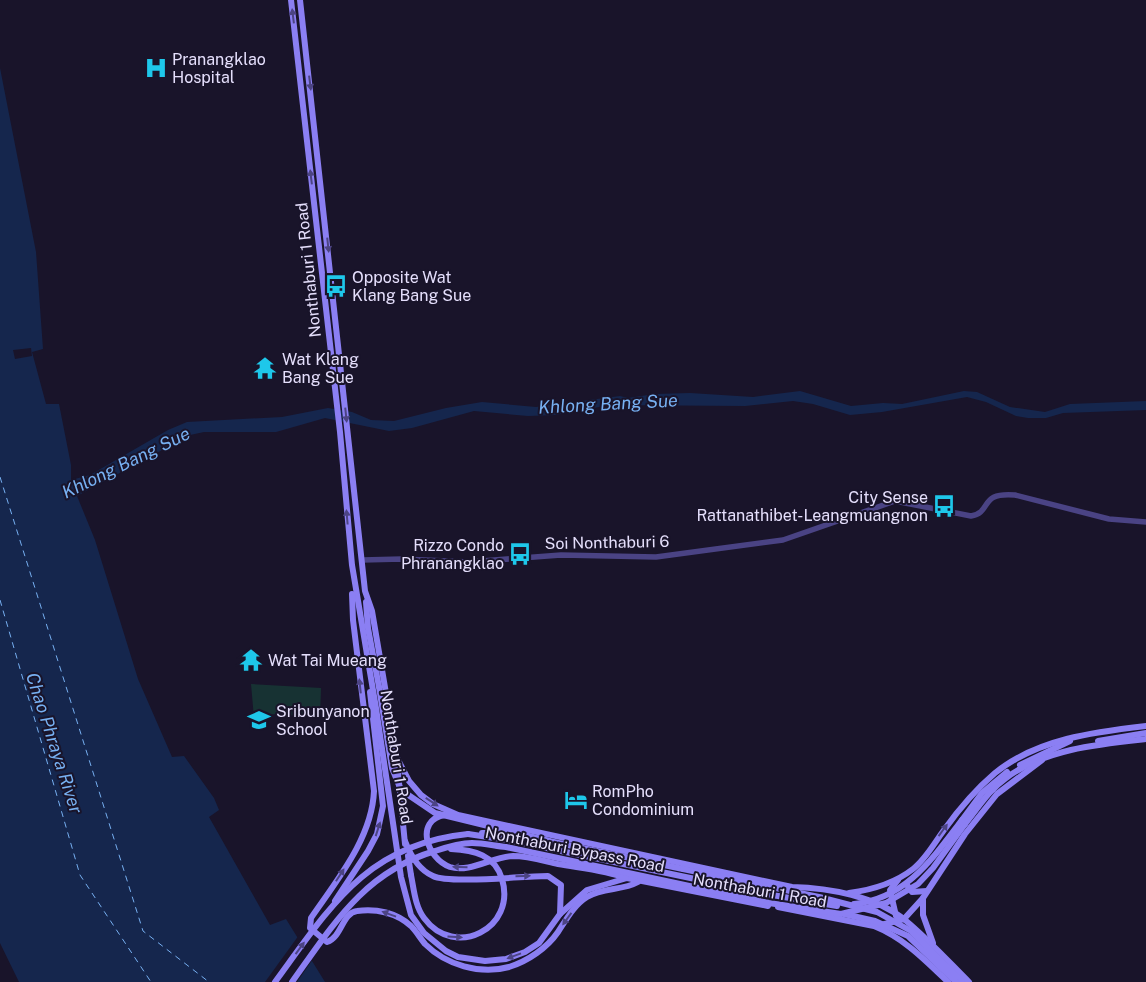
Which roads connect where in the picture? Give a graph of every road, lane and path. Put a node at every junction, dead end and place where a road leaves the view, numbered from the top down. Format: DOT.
graph roads {
  1 [pos="291,0"];
  2 [pos="300,0"];
  3 [pos="1146,522"];
  4 [pos="362,560"];
  5 [pos="352,565"];
  6 [pos="366,591"];
  7 [pos="370,678"];
  8 [pos="1146,726"];
  9 [pos="1146,734"];
  10 [pos="1083,736"];
  11 [pos="1146,739"];
  12 [pos="1046,752"];
  13 [pos="397,758"];
  14 [pos="1042,760"];
  15 [pos="458,815"];
  16 [pos="964,822"];
  17 [pos="468,834"];
  18 [pos="405,841"];
  19 [pos="549,841"];
  20 [pos="442,849"];
  21 [pos="914,869"];
  22 [pos="904,874"];
  23 [pos="627,878"];
  24 [pos="638,882"];
  25 [pos="792,886"];
  26 [pos="927,891"];
  27 [pos="848,894"];
  28 [pos="923,898"];
  29 [pos="335,901"];
  30 [pos="788,910"];
  31 [pos="560,914"];
  32 [pos="841,914"];
  33 [pos="895,914"];
  34 [pos="904,919"];
  35 [pos="897,922"];
  36 [pos="874,926"];
  37 [pos="937,950"];
  38 [pos="924,960"];
  39 [pos="275,982"];
  40 [pos="292,982"];
  41 [pos="948,982"];
  42 [pos="956,982"];
  43 [pos="962,982"];
  44 [pos="969,982"];
  5 -- 1 [label="main road, Nonthaburi 1 Road, one-way"];
  2 -- 4 [label="main road, Nonthaburi 1 Road, one-way"];
  3 -- 4 [label="street, Soi Nonthaburi 6"];
  4 -- 6 [label="main road, Nonthaburi 1 Road"];
  5 -- 7 [label="main road, Nonthaburi 1 Road"];
  24 -- 5 [label="main road, one-way"];
  6 -- 13 [label="main road, Nonthaburi 1 Road"];
  6 -- 19 [label="main road, bridge"];
  29 -- 7 [label="main road, one-way"];
  31 -- 7 [label="main road, Nonthaburi 1 Road, one-way"];
  8 -- 10 [label="main road, Nonthaburi Bypass Road"];
  9 -- 12 [label="main road"];
  10 -- 12 [label="main road, Nonthaburi Bypass Road"];
  21 -- 10 [label="main road, Nonthaburi Bypass Road, one-way"];
  11 -- 14 [label="main road, Nonthaburi Bypass Road"];
  12 -- 16 [label="main road, Nonthaburi Bypass Road"];
  13 -- 15 [label="main road, Nonthaburi 1 Road, one-way"];
  13 -- 18 [label="main road"];
  14 -- 16 [label="main road, Nonthaburi Bypass Road"];
  14 -- 26 [label="main road, Nonthaburi Bypass Road"];
  23 -- 15 [label="main road, one-way"];
  15 -- 25 [label="main road, Nonthaburi 1 Road"];
  16 -- 17 [label="main road, Nonthaburi Bypass Road, bridge"];
  16 -- 32 [label="main road, Nonthaburi Bypass Road, bridge"];
  17 -- 19 [label="main road, bridge"];
  17 -- 29 [label="main road, bridge"];
  18 -- 20 [label="main road, one-way, bridge"];
  18 -- 31 [label="main road, one-way"];
  19 -- 43 [label="main road, bridge"];
  20 -- 32 [label="main road, Nonthaburi Bypass Road, bridge"];
  20 -- 40 [label="main road, Nonthaburi Bypass Road, bridge"];
  21 -- 22 [label="main road, Nonthaburi Bypass Road"];
  21 -- 26 [label="main road"];
  22 -- 27 [label="main road, Nonthaburi Bypass Road"];
  22 -- 33 [label="main road, Nonthaburi 1 Road"];
  23 -- 24 [label="main road, Nonthaburi 1 Road"];
  23 -- 31 [label="main road, Nonthaburi 1 Road"];
  24 -- 30 [label="main road, Nonthaburi 1 Road"];
  25 -- 27 [label="main road, Nonthaburi 1 Road"];
  25 -- 30 [label="main road"];
  26 -- 28 [label="main road, Nonthaburi Bypass Road"];
  27 -- 33 [label="main road, Nonthaburi 1 Road"];
  28 -- 34 [label="main road, Nonthaburi Bypass Road"];
  28 -- 37 [label="main road"];
  39 -- 29 [label="main road, one-way, bridge"];
  30 -- 36 [label="main road, Nonthaburi 1 Road"];
  32 -- 42 [label="main road, bridge"];
  33 -- 34 [label="main road, Nonthaburi 1 Road"];
  33 -- 35 [label="main road, Nonthaburi 1 Road"];
  34 -- 35 [label="main road, Nonthaburi Bypass Road"];
  34 -- 37 [label="main road, Nonthaburi 1 Road"];
  35 -- 36 [label="main road, Nonthaburi Bypass Road"];
  35 -- 38 [label="main road, Nonthaburi 1 Road"];
  36 -- 38 [label="main road, Nonthaburi 1 Road"];
  37 -- 44 [label="main road, Nonthaburi 1 Road"];
  38 -- 41 [label="main road, Nonthaburi 1 Road"];
}
